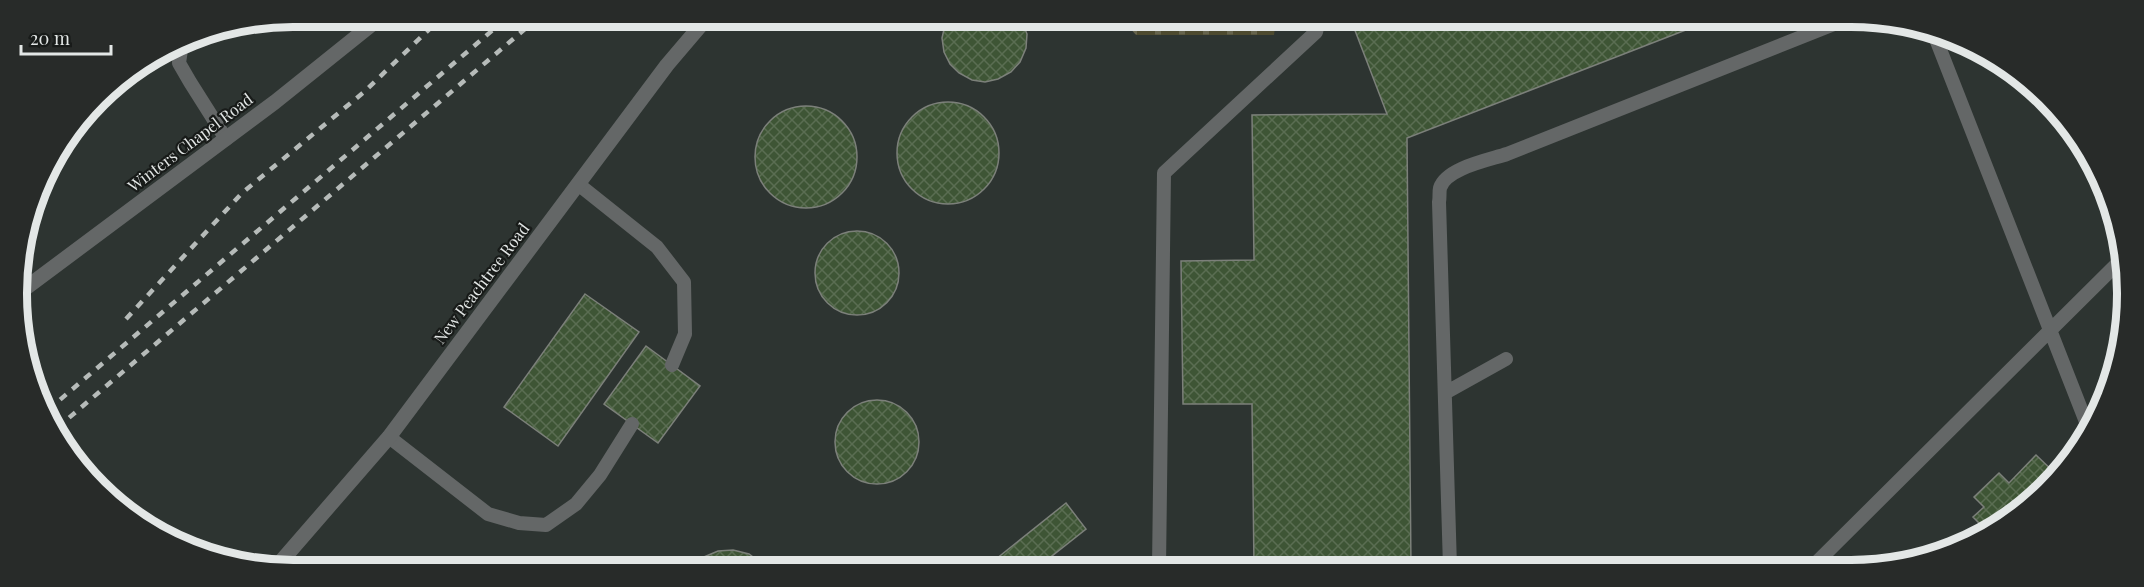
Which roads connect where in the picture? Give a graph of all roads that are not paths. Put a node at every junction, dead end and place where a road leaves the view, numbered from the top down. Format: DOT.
graph roads {
  1 [pos="368,27"];
  2 [pos="699,27"];
  3 [pos="1317,27"];
  4 [pos="1826,27"];
  5 [pos="1937,41"];
  6 [pos="181,52"];
  7 [pos="226,139"];
  8 [pos="578,184"];
  9 [pos="2115,266"];
  10 [pos="27,287"];
  11 [pos="2051,329"];
  12 [pos="1506,359"];
  13 [pos="672,366"];
  14 [pos="1445,393"];
  15 [pos="2085,419"];
  16 [pos="632,424"];
  17 [pos="389,437"];
  18 [pos="283,559"];
  19 [pos="1159,560"];
  20 [pos="1450,560"];
  21 [pos="1827,560"];
  1 -- 7 [label="street, Winters Chapel Road"];
  2 -- 8 [label="street, New Peachtree Road"];
  3 -- 19 [label="lane"];
  4 -- 14 [label="lane"];
  5 -- 11 [label="lane"];
  6 -- 7 [label="lane"];
  7 -- 10 [label="street, Winters Chapel Road"];
  8 -- 13 [label="lane"];
  8 -- 17 [label="street, New Peachtree Road"];
  9 -- 11 [label="lane"];
  11 -- 15 [label="lane"];
  11 -- 21 [label="lane"];
  12 -- 14 [label="lane"];
  14 -- 20 [label="lane"];
  16 -- 17 [label="lane"];
  17 -- 18 [label="street, New Peachtree Road"];
}
